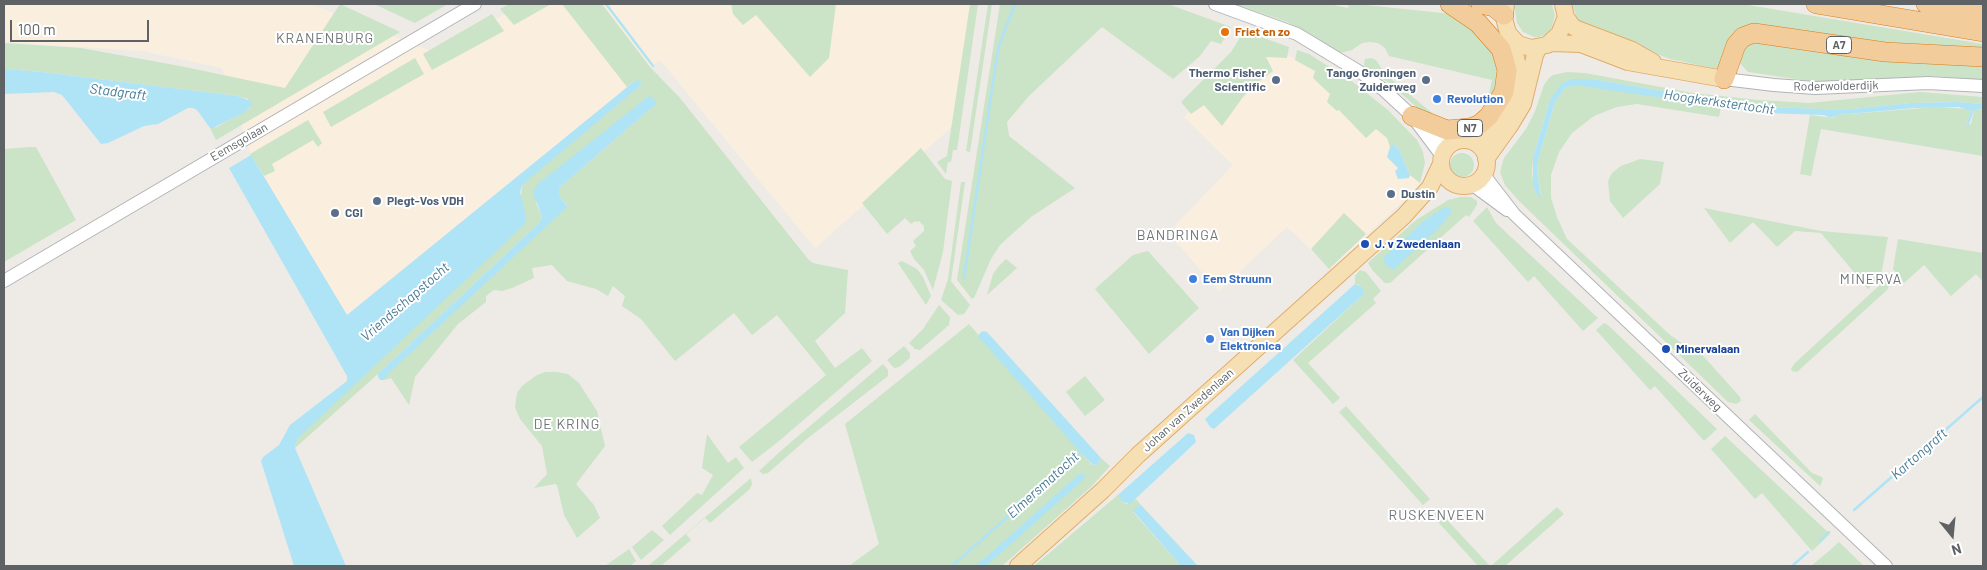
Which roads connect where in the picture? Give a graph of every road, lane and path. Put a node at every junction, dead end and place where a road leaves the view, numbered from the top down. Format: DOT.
graph roads {
  1 [pos="475,4"];
  2 [pos="1215,4"];
  3 [pos="1450,4"];
  4 [pos="1482,4"];
  5 [pos="1816,4"];
  6 [pos="1926,4"];
  7 [pos="1505,9"];
  8 [pos="1564,10"];
  9 [pos="1983,13"];
  10 [pos="1983,32"];
  11 [pos="1511,38"];
  12 [pos="1545,45"];
  13 [pos="1983,57"];
  14 [pos="1661,67"];
  15 [pos="1724,79"];
  16 [pos="1983,86"];
  17 [pos="1412,116"];
  18 [pos="1473,142"];
  19 [pos="1454,143"];
  20 [pos="1441,160"];
  21 [pos="1485,167"];
  22 [pos="1452,184"];
  23 [pos="1471,185"];
  24 [pos="1514,214"];
  25 [pos="1404,216"];
  26 [pos="4,281"];
  27 [pos="1018,566"];
  28 [pos="1886,566"];
  1 -- 26 [label="street, Eemsgolaan"];
  2 -- 17 [label="street"];
  3 -- 17 [label="highway, N7"];
  4 -- 7 [label="highway"];
  5 -- 10 [label="highway"];
  6 -- 9 [label="highway"];
  7 -- 11 [label="main road"];
  8 -- 12 [label="main road"];
  8 -- 14 [label="main road, Roderwolderdijk"];
  11 -- 12 [label="main road, Roderwolderdijk"];
  11 -- 18 [label="main road"];
  12 -- 14 [label="main road, Roderwolderdijk"];
  12 -- 21 [label="main road"];
  13 -- 15 [label="highway, A7"];
  14 -- 15 [label="main road, Roderwolderdijk"];
  15 -- 16 [label="street, Roderwolderdijk"];
  17 -- 19 [label="street"];
  17 -- 20 [label="street"];
  18 -- 19 [label="main road"];
  18 -- 21 [label="main road"];
  19 -- 20 [label="main road"];
  20 -- 22 [label="main road"];
  20 -- 25 [label="main road, Johan van Zwedenlaan"];
  21 -- 23 [label="main road"];
  21 -- 24 [label="street, Zuiderweg"];
  22 -- 23 [label="main road"];
  22 -- 25 [label="main road, Johan van Zwedenlaan"];
  23 -- 24 [label="street, Zuiderweg"];
  24 -- 28 [label="street, Zuiderweg"];
  25 -- 27 [label="main road, Johan van Zwedenlaan"];
}
